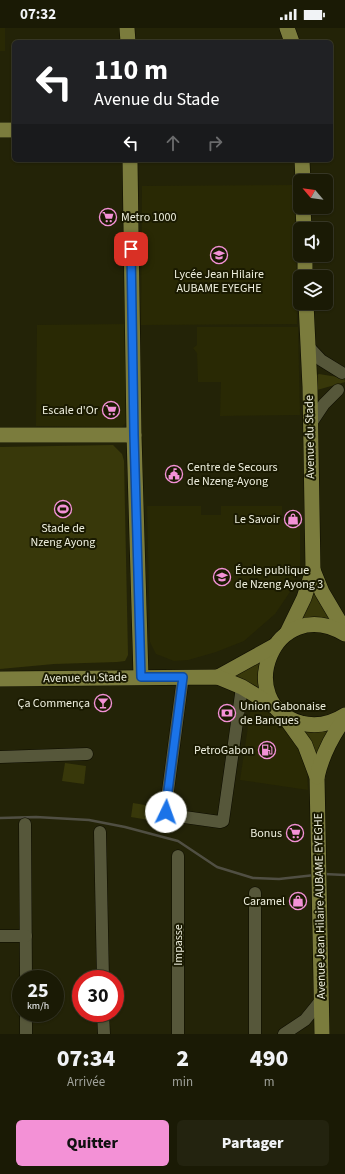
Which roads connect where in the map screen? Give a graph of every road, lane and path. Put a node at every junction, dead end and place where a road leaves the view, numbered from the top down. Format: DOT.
graph roads {
  1 [pos="127,28"];
  2 [pos="287,28"];
  3 [pos="128,40"];
  4 [pos="291,40"];
  5 [pos="0,130"];
  6 [pos="12,130"];
  7 [pos="130,162"];
  8 [pos="302,162"];
  9 [pos="303,174"];
  10 [pos="306,310"];
  11 [pos="307,345"];
  12 [pos="343,373"];
  13 [pos="309,383"];
  14 [pos="342,388"];
  15 [pos="310,425"];
  16 [pos="0,435"];
  17 [pos="134,435"];
  18 [pos="313,570"];
  19 [pos="345,632"];
  20 [pos="287,633"];
  21 [pos="274,646"];
  22 [pos="141,677"];
  23 [pos="183,677"];
  24 [pos="218,677"];
  25 [pos="0,680"];
  26 [pos="242,687"];
  27 [pos="279,710"];
  28 [pos="345,716"];
  29 [pos="87,754"];
  30 [pos="0,757"];
  31 [pos="317,778"];
  32 [pos="25,824"];
  33 [pos="100,832"];
  34 [pos="178,856"];
  35 [pos="255,893"];
  36 [pos="0,936"];
  37 [pos="26,936"];
  38 [pos="26,970"];
  39 [pos="103,970"];
  40 [pos="322,999"];
  41 [pos="26,1022"];
  42 [pos="103,1022"];
  43 [pos="26,1034"];
  44 [pos="104,1034"];
  45 [pos="178,1034"];
  46 [pos="255,1034"];
  47 [pos="284,1034"];
  48 [pos="322,1034"];
  1 -- 3 [label="main road"];
  2 -- 4 [label="main road"];
  5 -- 6 [label="main road"];
  7 -- 17 [label="main road"];
  8 -- 9 [label="main road"];
  10 -- 11 [label="main road, Avenue du Stade"];
  11 -- 12 [label="street"];
  11 -- 13 [label="main road, Avenue du Stade"];
  12 -- 13 [label="street"];
  13 -- 14 [label="street"];
  13 -- 15 [label="main road, Avenue du Stade"];
  14 -- 15 [label="street"];
  15 -- 18 [label="main road, Avenue du Stade"];
  16 -- 17 [label="main road"];
  17 -- 22 [label="main road"];
  18 -- 19 [label="main road"];
  18 -- 20 [label="main road"];
  19 -- 20 [label="main road"];
  20 -- 21 [label="main road"];
  21 -- 24 [label="main road"];
  21 -- 27 [label="main road"];
  22 -- 23 [label="main road, Avenue du Stade"];
  22 -- 25 [label="main road, Avenue du Stade"];
  23 -- 24 [label="main road, Avenue du Stade"];
  23 -- 26 [label="street"];
  24 -- 26 [label="main road"];
  26 -- 27 [label="main road"];
  27 -- 28 [label="main road"];
  27 -- 31 [label="main road"];
  28 -- 31 [label="main road"];
  29 -- 30 [label="street"];
  31 -- 40 [label="main road, Avenue Jean Hilaire AUBAME EYEGHE"];
  32 -- 37 [label="street"];
  33 -- 39 [label="street"];
  34 -- 45 [label="street, Impasse"];
  35 -- 46 [label="street"];
  36 -- 37 [label="street"];
  37 -- 38 [label="street"];
  40 -- 47 [label="street"];
  40 -- 48 [label="main road, Avenue Jean Hilaire AUBAME EYEGHE"];
  41 -- 43 [label="street"];
  42 -- 44 [label="street"];
}
